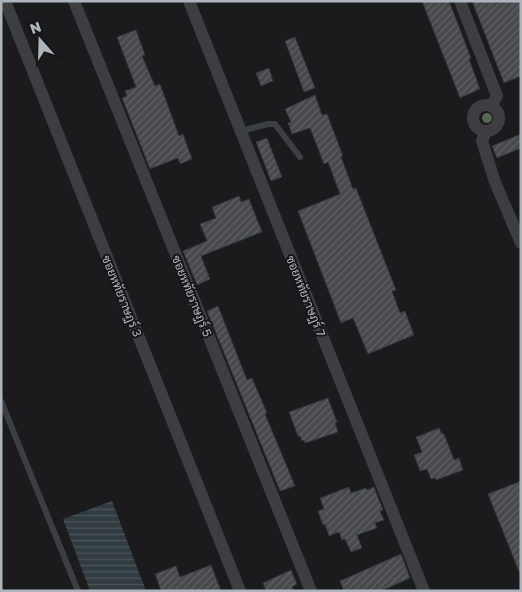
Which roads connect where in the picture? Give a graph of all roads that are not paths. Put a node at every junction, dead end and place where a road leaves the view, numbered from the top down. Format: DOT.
graph roads {
  1 [pos="5,1"];
  2 [pos="74,1"];
  3 [pos="189,1"];
  4 [pos="460,1"];
  5 [pos="491,106"];
  6 [pos="241,131"];
  7 [pos="486,131"];
  8 [pos="300,157"];
  9 [pos="521,243"];
  10 [pos="1,401"];
  11 [pos="78,591"];
  12 [pos="240,591"];
  13 [pos="311,591"];
  14 [pos="424,591"];
  1 -- 12 [label="street, ซอยหทัยราษฎร์ 3"];
  2 -- 13 [label="street, ซอยหทัยราษฎร์ 5"];
  3 -- 6 [label="street, ซอยหทัยราษฎร์ 7"];
  4 -- 5 [label="street"];
  5 -- 7 [label="street"];
  5 -- 7 [label="street"];
  6 -- 8 [label="lane"];
  6 -- 14 [label="street, ซอยหทัยราษฎร์ 7"];
  7 -- 9 [label="street"];
  10 -- 11 [label="lane"];
}
